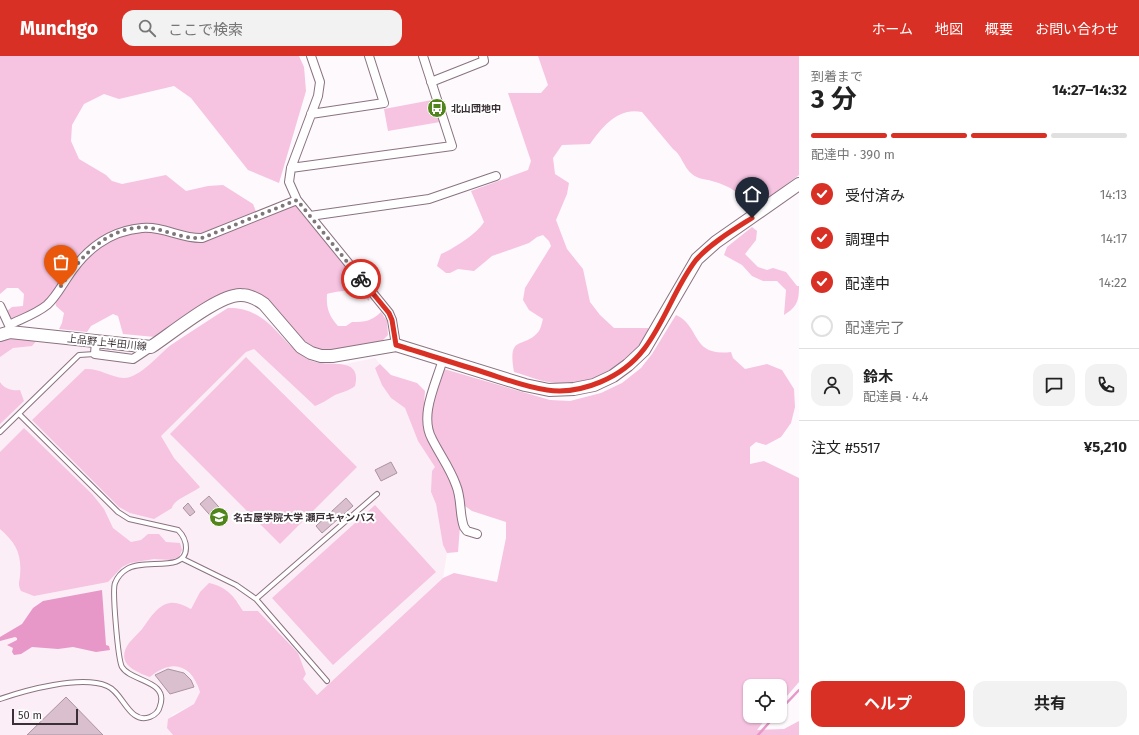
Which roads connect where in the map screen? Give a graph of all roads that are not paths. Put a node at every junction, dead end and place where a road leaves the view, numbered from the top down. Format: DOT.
graph roads {
  1 [pos="311,56"];
  2 [pos="368,56"];
  3 [pos="423,56"];
  4 [pos="483,56"];
  5 [pos="431,82"];
  6 [pos="311,114"];
  7 [pos="291,168"];
  8 [pos="496,176"];
  9 [pos="799,184"];
  10 [pos="297,200"];
  11 [pos="310,216"];
  12 [pos="0,306"];
  13 [pos="6,331"];
  14 [pos="96,341"];
  15 [pos="396,345"];
  16 [pos="151,347"];
  17 [pos="95,354"];
  18 [pos="443,359"];
  19 [pos="19,414"];
  20 [pos="0,432"];
  21 [pos="377,494"];
  22 [pos="477,534"];
  23 [pos="183,559"];
  24 [pos="256,599"];
  25 [pos="327,681"];
  26 [pos="0,699"];
  1 -- 6 [label="street"];
  2 -- 6 [label="street"];
  3 -- 5 [label="street"];
  4 -- 5 [label="street"];
  5 -- 7 [label="street"];
  6 -- 7 [label="street"];
  7 -- 10 [label="street"];
  8 -- 11 [label="street"];
  9 -- 18 [label="street, 上品野上半田川線"];
  10 -- 11 [label="street"];
  10 -- 13 [label="street"];
  11 -- 15 [label="street"];
  12 -- 13 [label="street"];
  13 -- 14 [label="street, 上品野上半田川線"];
  14 -- 16 [label="street, 上品野上半田川線"];
  14 -- 17 [label="street"];
  15 -- 16 [label="street, 上品野上半田川線"];
  15 -- 18 [label="street, 上品野上半田川線"];
  16 -- 17 [label="street"];
  17 -- 19 [label="lane"];
  18 -- 22 [label="street"];
  19 -- 20 [label="lane"];
  19 -- 23 [label="lane"];
  21 -- 24 [label="lane"];
  23 -- 24 [label="lane"];
  23 -- 26 [label="lane"];
  24 -- 25 [label="lane"];
}
